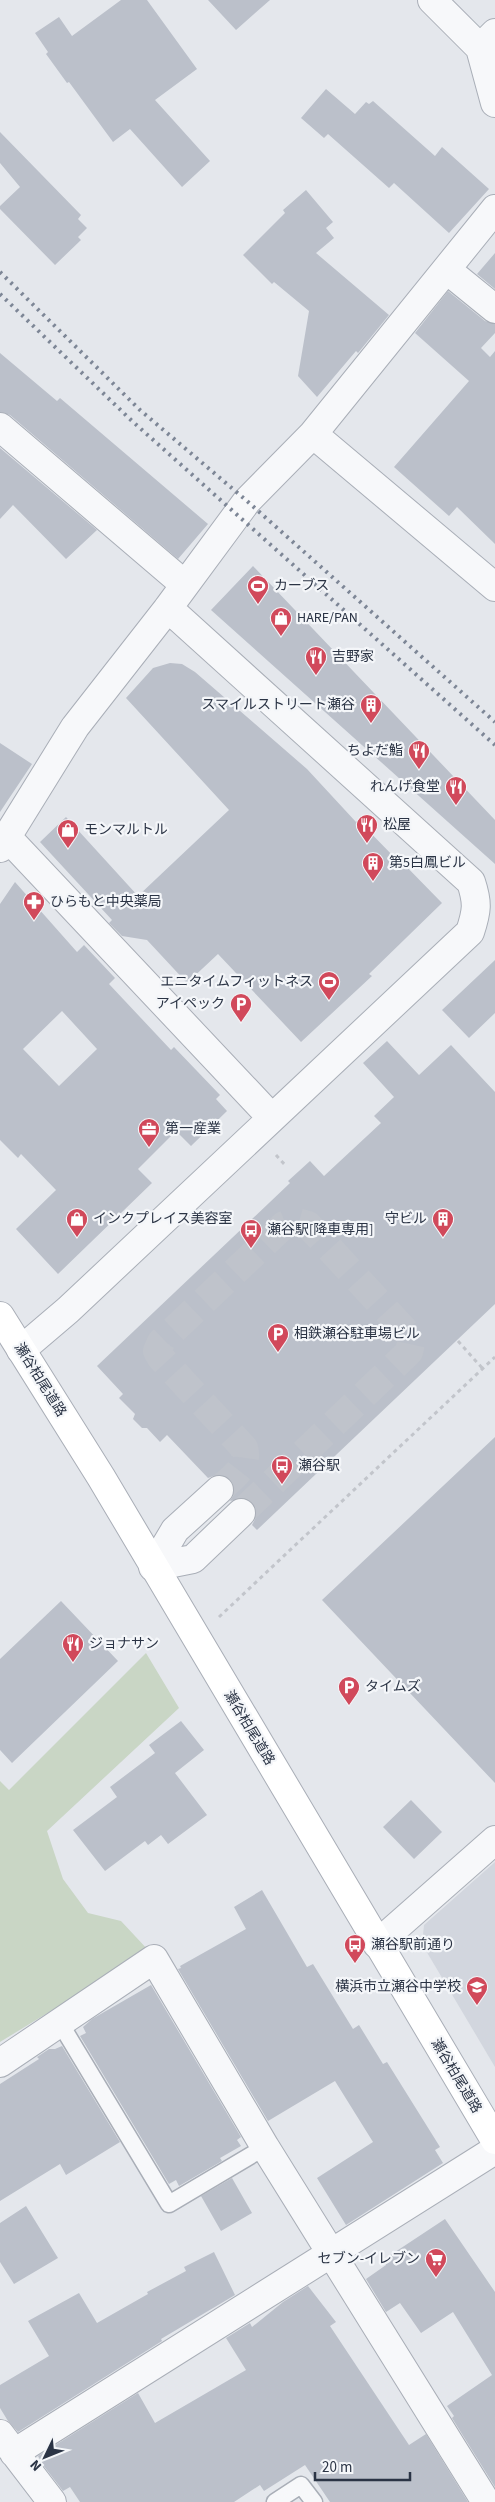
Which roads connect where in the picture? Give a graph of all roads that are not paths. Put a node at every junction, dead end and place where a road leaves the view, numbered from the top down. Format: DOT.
graph roads {
  1 [pos="432,0"];
  2 [pos="487,41"];
  3 [pos="495,103"];
  4 [pos="495,209"];
  5 [pos="448,270"];
  6 [pos="495,309"];
  7 [pos="0,427"];
  8 [pos="313,434"];
  9 [pos="184,584"];
  10 [pos="495,587"];
  11 [pos="168,608"];
  12 [pos="4,843"];
  13 [pos="271,1117"];
  14 [pos="0,1316"];
  15 [pos="21,1350"];
  16 [pos="219,1490"];
  17 [pos="241,1513"];
  18 [pos="153,1567"];
  19 [pos="495,1840"];
  20 [pos="377,1944"];
  21 [pos="60,2023"];
  22 [pos="0,2063"];
  23 [pos="495,2140"];
  24 [pos="265,2146"];
  25 [pos="495,2150"];
  26 [pos="331,2253"];
  27 [pos="7,2444"];
  28 [pos="52,2502"];
  29 [pos="274,2502"];
  30 [pos="314,2502"];
  31 [pos="486,2502"];
  1 -- 2 [label="street"];
  2 -- 3 [label="street"];
  4 -- 5 [label="street"];
  5 -- 6 [label="street"];
  5 -- 8 [label="street"];
  7 -- 9 [label="street"];
  8 -- 9 [label="street"];
  8 -- 10 [label="street"];
  9 -- 11 [label="street"];
  11 -- 12 [label="street"];
  11 -- 13 [label="street"];
  12 -- 13 [label="street"];
  13 -- 15 [label="street"];
  14 -- 15 [label="main road, 瀬谷柏尾道路"];
  15 -- 18 [label="main road, 瀬谷柏尾道路"];
  16 -- 18 [label="street"];
  17 -- 18 [label="street"];
  18 -- 20 [label="main road, 瀬谷柏尾道路"];
  19 -- 20 [label="street"];
  20 -- 23 [label="main road, 瀬谷柏尾道路"];
  21 -- 22 [label="street"];
  21 -- 24 [label="lane"];
  21 -- 24 [label="street"];
  24 -- 26 [label="street"];
  25 -- 26 [label="street"];
  26 -- 27 [label="street"];
  26 -- 31 [label="street"];
  27 -- 28 [label="street"];
  29 -- 30 [label="lane"];
}
